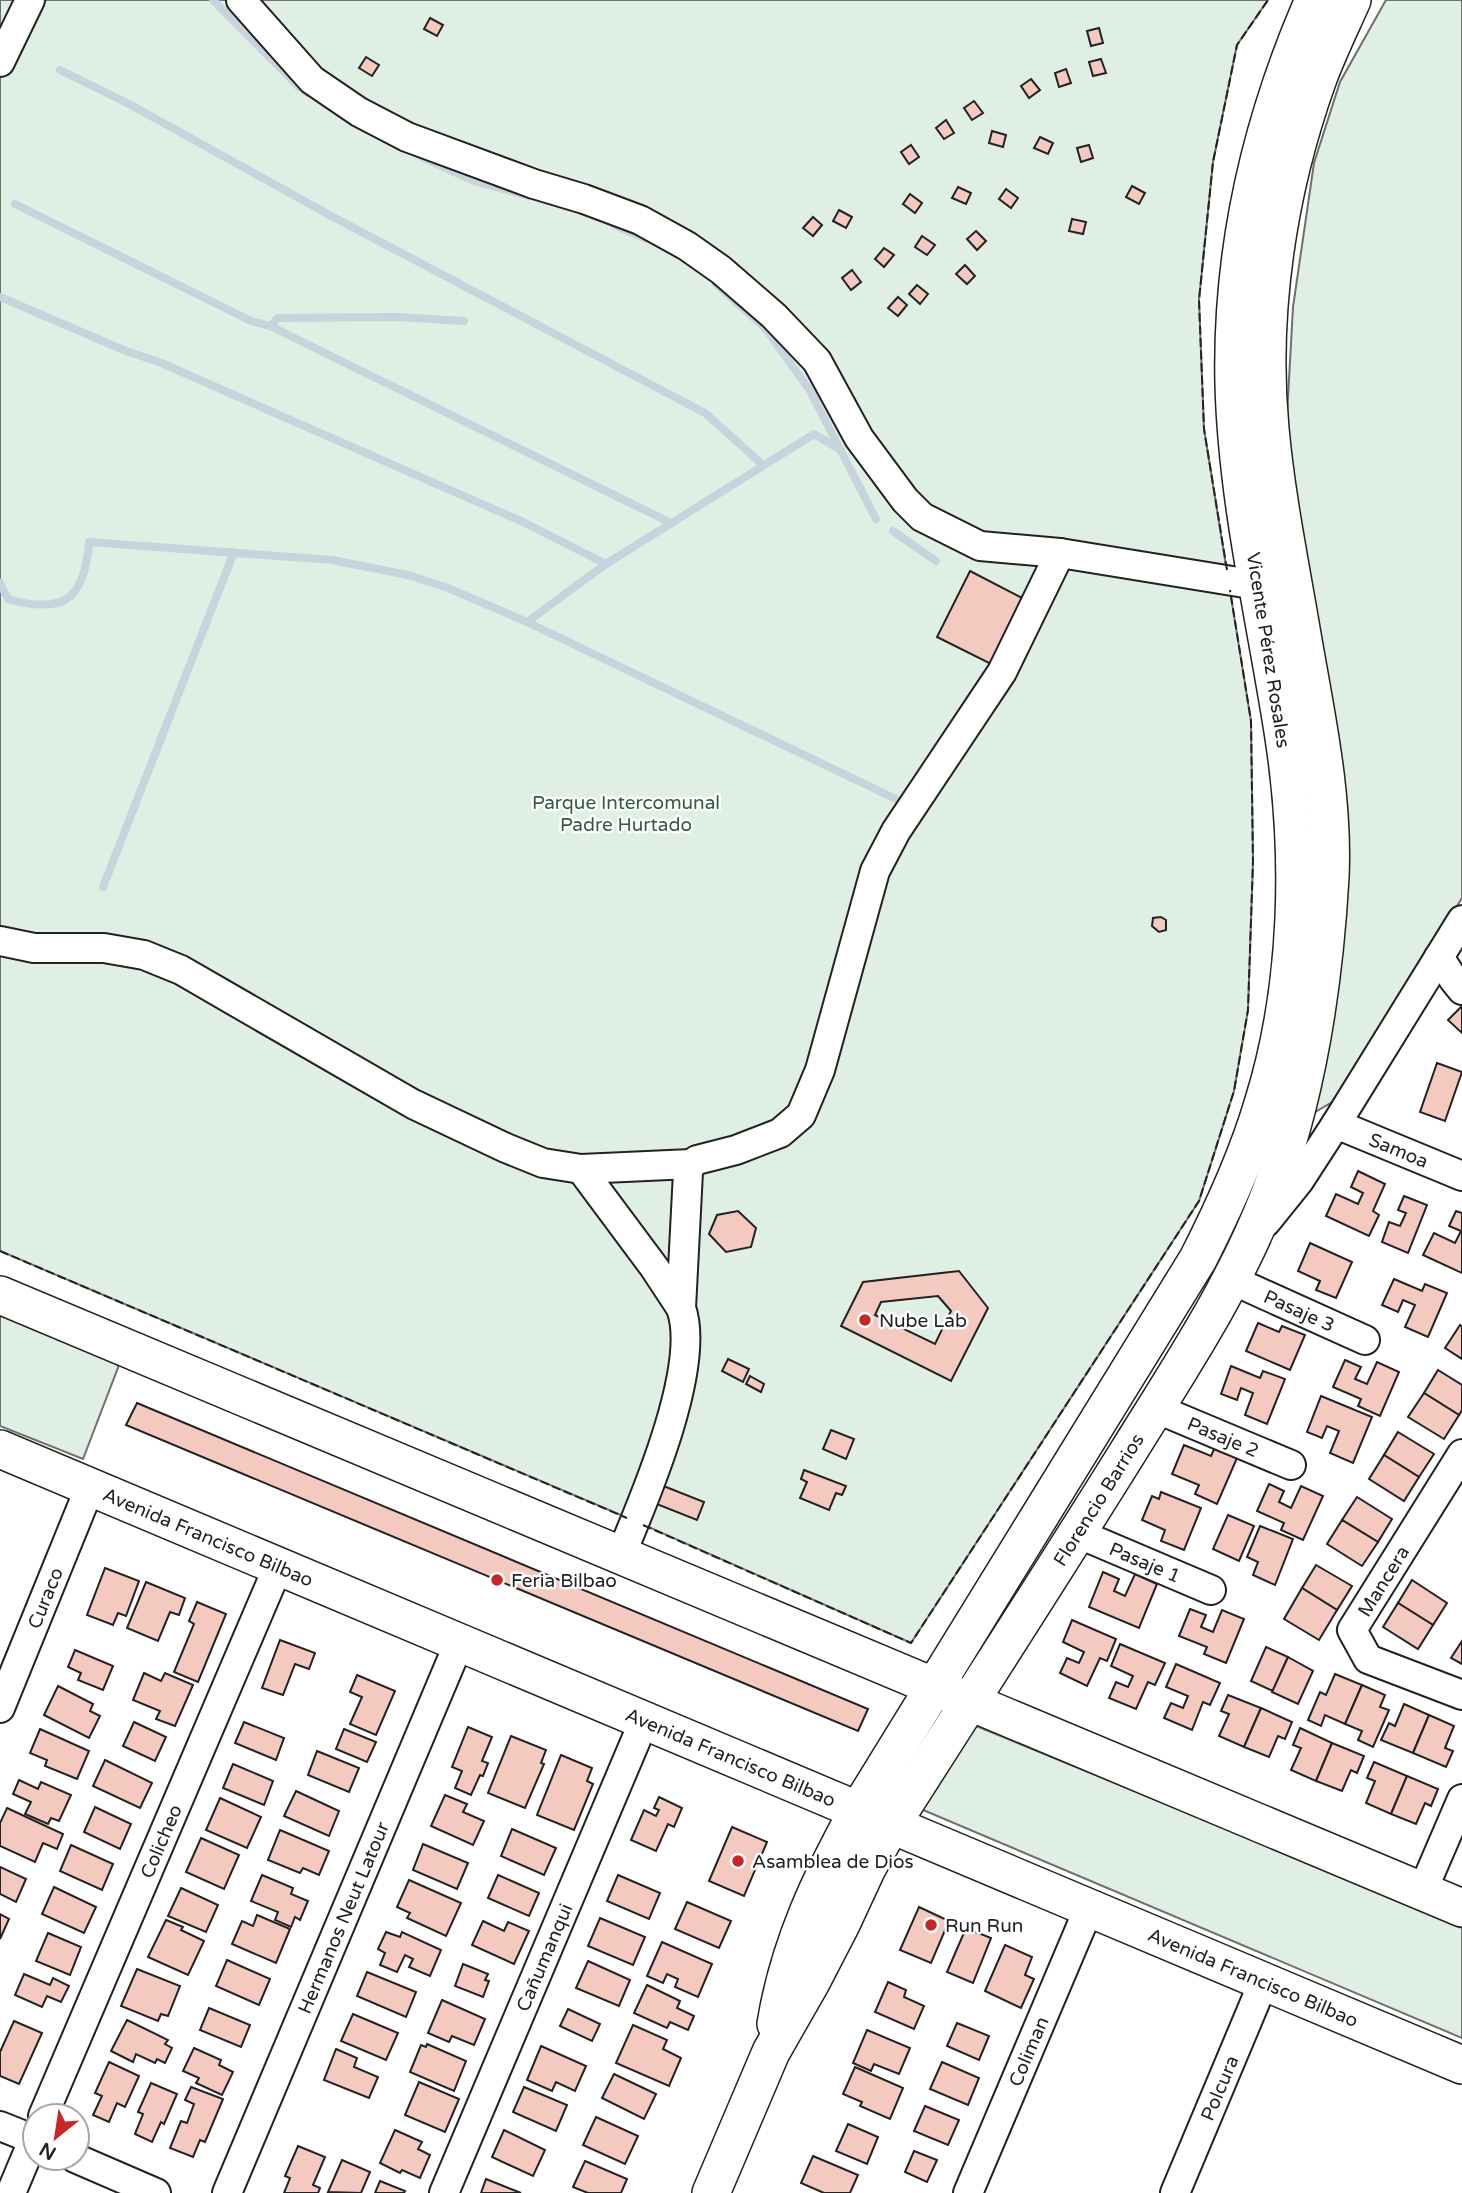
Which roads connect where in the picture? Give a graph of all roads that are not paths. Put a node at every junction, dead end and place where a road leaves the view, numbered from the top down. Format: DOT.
graph roads {
  1 [pos="30,0"];
  2 [pos="242,0"];
  3 [pos="1314,0"];
  4 [pos="1352,0"];
  5 [pos="0,62"];
  6 [pos="1060,552"];
  7 [pos="1257,585"];
  8 [pos="1462,920"];
  9 [pos="0,941"];
  10 [pos="1439,957"];
  11 [pos="1462,990"];
  12 [pos="1336,1124"];
  13 [pos="691,1164"];
  14 [pos="581,1169"];
  15 [pos="1462,1175"];
  16 [pos="1254,1234"];
  17 [pos="1232,1280"];
  18 [pos="1180,1291"];
  19 [pos="0,1295"];
  20 [pos="681,1308"];
  21 [pos="1365,1340"];
  22 [pos="1155,1408"];
  23 [pos="0,1449"];
  24 [pos="1462,1454"];
  25 [pos="1291,1465"];
  26 [pos="90,1487"];
  27 [pos="1077,1533"];
  28 [pos="620,1557"];
  29 [pos="278,1566"];
  30 [pos="1211,1590"];
  31 [pos="459,1643"];
  32 [pos="934,1687"];
  33 [pos="1462,1695"];
  34 [pos="971,1701"];
  35 [pos="0,1708"];
  36 [pos="644,1721"];
  37 [pos="1462,1799"];
  38 [pos="858,1811"];
  39 [pos="891,1825"];
  40 [pos="1422,1892"];
  41 [pos="1089,1908"];
  42 [pos="1462,1908"];
  43 [pos="1264,1982"];
  44 [pos="771,2052"];
  45 [pos="1462,2065"];
  46 [pos="50,2102"];
  47 [pos="0,2126"];
  48 [pos="21,2130"];
  49 [pos="91,2165"];
  50 [pos="21,2170"];
  51 [pos="11,2193"];
  52 [pos="156,2193"];
  53 [pos="227,2193"];
  54 [pos="444,2193"];
  55 [pos="711,2193"];
  56 [pos="968,2193"];
  57 [pos="1175,2193"];
  1 -- 5 [label="street"];
  2 -- 6 [label="street"];
  3 -- 7 [label="main road, Vicente Pérez Rosales"];
  4 -- 16 [label="main road, Vicente Pérez Rosales"];
  6 -- 7 [label="street"];
  6 -- 13 [label="street"];
  7 -- 18 [label="main road, Vicente Pérez Rosales"];
  8 -- 10 [label="street, Florencio Barrios"];
  9 -- 14 [label="street"];
  10 -- 11 [label="street"];
  10 -- 12 [label="street, Florencio Barrios"];
  12 -- 15 [label="street, Samoa"];
  12 -- 16 [label="street, Florencio Barrios"];
  13 -- 14 [label="street"];
  13 -- 20 [label="street"];
  14 -- 20 [label="street"];
  16 -- 17 [label="main road, Florencio Barrios"];
  17 -- 21 [label="street, Pasaje 3"];
  17 -- 22 [label="main road, Florencio Barrios"];
  18 -- 32 [label="main road, Florencio Barrios"];
  19 -- 28 [label="main road"];
  20 -- 28 [label="street"];
  22 -- 25 [label="street, Pasaje 2"];
  22 -- 27 [label="main road, Florencio Barrios"];
  23 -- 26 [label="main road, Avenida Francisco Bilbao"];
  24 -- 33 [label="street, Mancera"];
  26 -- 29 [label="main road, Avenida Francisco Bilbao"];
  26 -- 35 [label="street, Curaco"];
  27 -- 30 [label="street, Pasaje 1"];
  27 -- 34 [label="main road, Florencio Barrios"];
  28 -- 32 [label="main road"];
  29 -- 31 [label="main road, Avenida Francisco Bilbao"];
  29 -- 46 [label="street, Colicheo"];
  31 -- 36 [label="main road, Avenida Francisco Bilbao"];
  31 -- 53 [label="street, Hermanos Neut Latour"];
  32 -- 34 [label="main road"];
  32 -- 38 [label="main road, Florencio Barrios"];
  34 -- 39 [label="main road, Florencio Barrios"];
  34 -- 40 [label="main road"];
  36 -- 38 [label="main road, Avenida Francisco Bilbao"];
  36 -- 54 [label="street, Cañumanqui"];
  37 -- 40 [label="street"];
  38 -- 39 [label="main road, Avenida Francisco Bilbao"];
  38 -- 44 [label="main road, Florencio Barrios"];
  39 -- 41 [label="main road, Avenida Francisco Bilbao"];
  39 -- 44 [label="main road, Florencio Barrios"];
  40 -- 42 [label="main road"];
  41 -- 43 [label="main road, Avenida Francisco Bilbao"];
  41 -- 56 [label="street, Coliman"];
  43 -- 45 [label="main road, Avenida Francisco Bilbao"];
  43 -- 57 [label="street, Polcura"];
  44 -- 55 [label="main road, Florencio Barrios"];
  47 -- 48 [label="street"];
  49 -- 52 [label="street"];
  50 -- 51 [label="street, Colicheo"];
}
